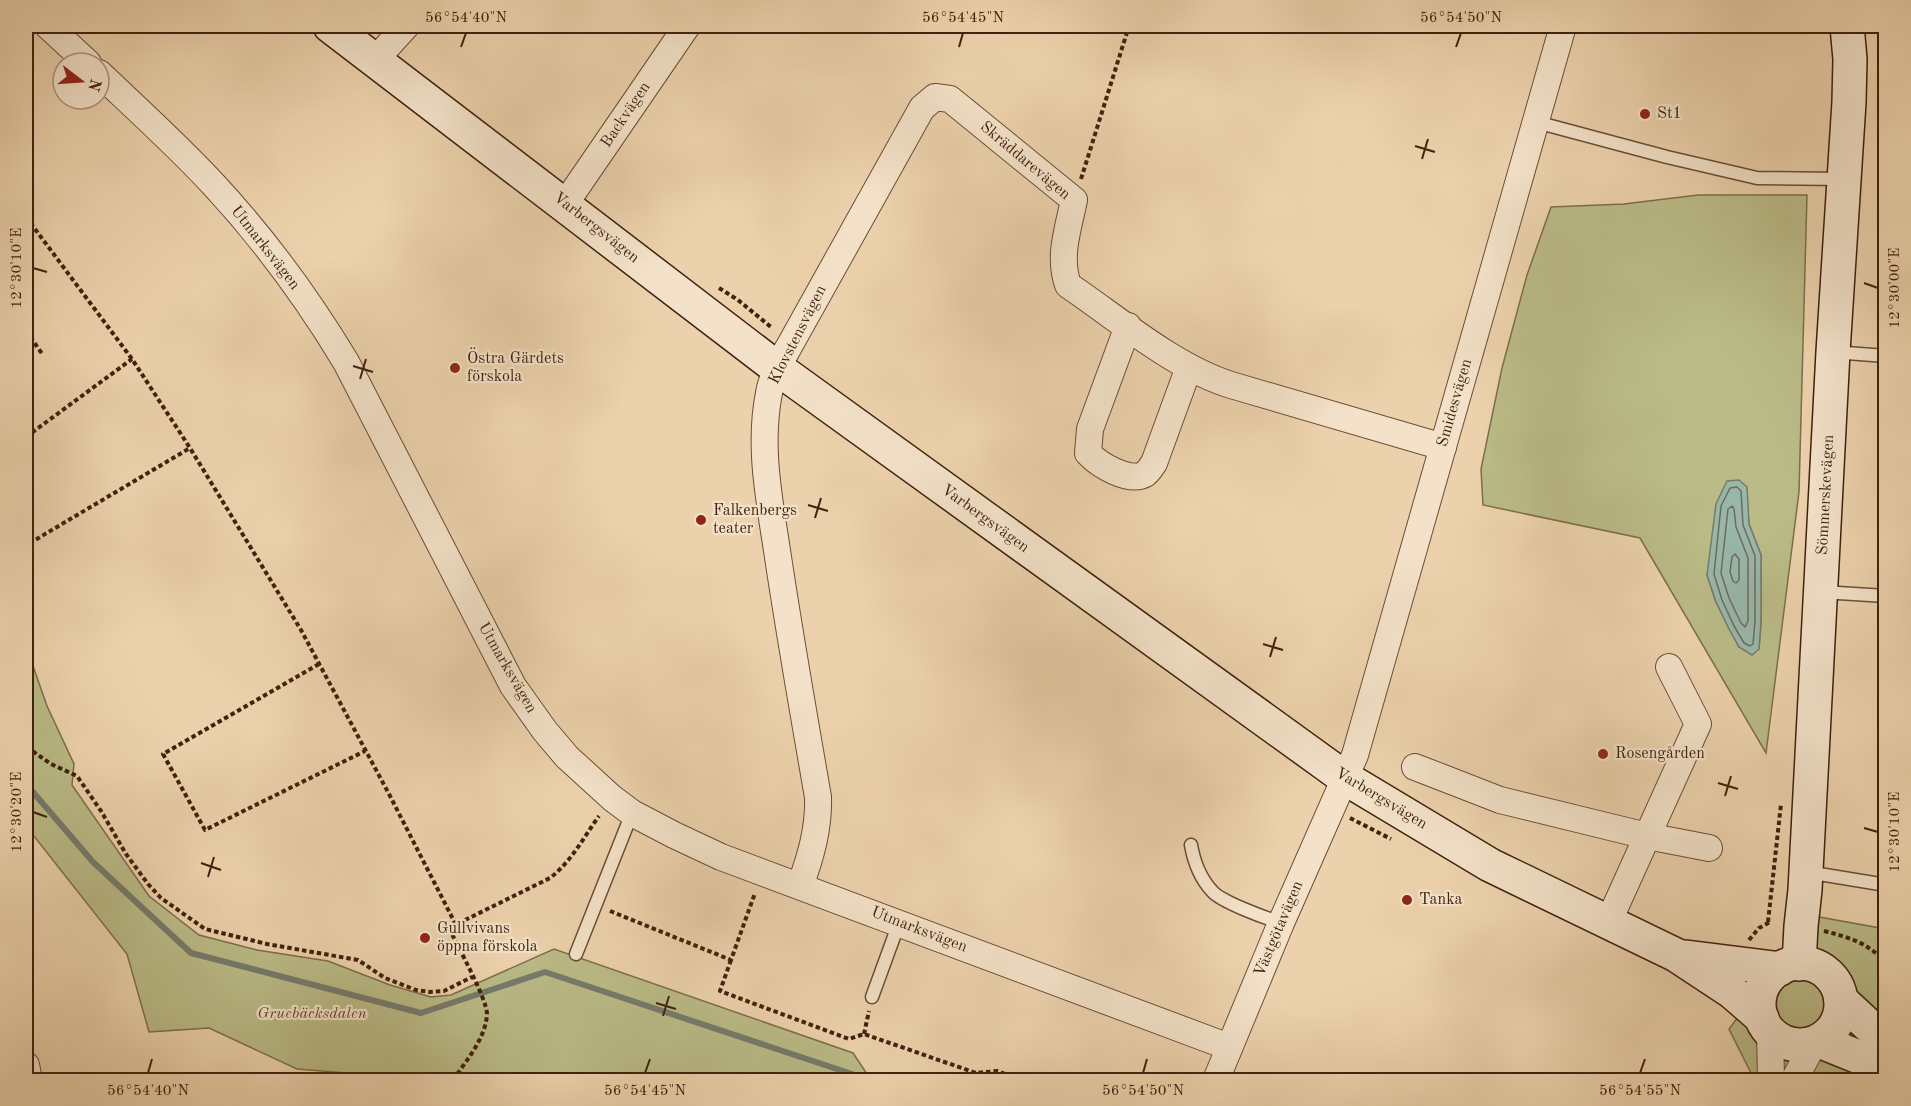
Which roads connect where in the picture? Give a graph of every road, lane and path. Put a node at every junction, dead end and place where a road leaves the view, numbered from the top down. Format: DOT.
graph roads {
  1 [pos="48,26"];
  2 [pos="330,26"];
  3 [pos="406,26"];
  4 [pos="687,26"];
  5 [pos="1129,26"];
  6 [pos="1563,26"];
  7 [pos="1847,26"];
  8 [pos="75,51"];
  9 [pos="375,60"];
  10 [pos="111,85"];
  11 [pos="935,97"];
  12 [pos="1536,122"];
  13 [pos="1844,179"];
  14 [pos="1074,200"];
  15 [pos="565,204"];
  16 [pos="26,218"];
  17 [pos="718,287"];
  18 [pos="1128,326"];
  19 [pos="26,331"];
  20 [pos="1833,352"];
  21 [pos="42,354"];
  22 [pos="784,356"];
  23 [pos="1886,356"];
  24 [pos="132,359"];
  25 [pos="1189,367"];
  26 [pos="26,437"];
  27 [pos="1443,447"];
  28 [pos="190,448"];
  29 [pos="26,536"];
  30 [pos="1821,592"];
  31 [pos="1886,596"];
  32 [pos="319,664"];
  33 [pos="1669,667"];
  34 [pos="26,739"];
  35 [pos="27,748"];
  36 [pos="366,751"];
  37 [pos="1415,767"];
  38 [pos="1345,778"];
  39 [pos="622,805"];
  40 [pos="1647,836"];
  41 [pos="1191,845"];
  42 [pos="1709,848"];
  43 [pos="1806,872"];
  44 [pos="762,873"];
  45 [pos="1886,885"];
  46 [pos="800,886"];
  47 [pos="595,905"];
  48 [pos="899,923"];
  49 [pos="1281,923"];
  50 [pos="1608,923"];
  51 [pos="456,925"];
  52 [pos="1750,937"];
  53 [pos="1741,941"];
  54 [pos="576,954"];
  55 [pos="1676,956"];
  56 [pos="731,960"];
  57 [pos="1789,966"];
  58 [pos="472,977"];
  59 [pos="872,997"];
  60 [pos="1841,1000"];
  61 [pos="1766,1025"];
  62 [pos="864,1034"];
  63 [pos="1886,1036"];
  64 [pos="1816,1042"];
  65 [pos="1229,1047"];
  66 [pos="26,1065"];
  67 [pos="1886,1068"];
  68 [pos="29,1080"];
  69 [pos="453,1080"];
  70 [pos="1023,1080"];
  71 [pos="1216,1080"];
  72 [pos="1771,1080"];
  73 [pos="1794,1080"];
  1 -- 8 [label="street"];
  2 -- 9 [label="main road, Varbergsvägen"];
  3 -- 9 [label="street"];
  4 -- 15 [label="street, Backvägen"];
  5 -- 14 [label="path"];
  6 -- 12 [label="street, Smidesvägen"];
  7 -- 13 [label="main road, Sömmerskevägen"];
  9 -- 15 [label="main road, Varbergsvägen"];
  10 -- 39 [label="street, Utmarksvägen"];
  11 -- 14 [label="street, Skräddarevägen"];
  11 -- 22 [label="street, Klovstensvägen"];
  12 -- 13 [label="lane"];
  12 -- 27 [label="street, Smidesvägen"];
  13 -- 20 [label="main road, Sömmerskevägen"];
  14 -- 18 [label="street, Skräddarevägen"];
  15 -- 22 [label="main road, Varbergsvägen"];
  16 -- 24 [label="path"];
  17 -- 22 [label="path"];
  18 -- 25 [label="street, Skräddarevägen"];
  18 -- 25 [label="street"];
  19 -- 21 [label="path"];
  20 -- 23 [label="lane"];
  20 -- 30 [label="main road, Sömmerskevägen"];
  22 -- 38 [label="main road, Varbergsvägen"];
  22 -- 46 [label="street, Klovstensvägen"];
  24 -- 26 [label="path"];
  24 -- 28 [label="path"];
  25 -- 27 [label="street, Skräddarevägen"];
  27 -- 38 [label="street, Smidesvägen"];
  28 -- 29 [label="path"];
  28 -- 32 [label="path"];
  30 -- 31 [label="lane"];
  30 -- 43 [label="main road, Sömmerskevägen"];
  32 -- 36 [label="path"];
  32 -- 36 [label="path"];
  33 -- 40 [label="street"];
  34 -- 35 [label="path"];
  35 -- 58 [label="path"];
  36 -- 51 [label="path"];
  37 -- 40 [label="street"];
  38 -- 49 [label="street, Västgötavägen"];
  38 -- 50 [label="main road, Varbergsvägen"];
  39 -- 44 [label="street, Utmarksvägen"];
  39 -- 47 [label="lane"];
  39 -- 51 [label="path"];
  40 -- 42 [label="street"];
  40 -- 50 [label="street"];
  41 -- 49 [label="lane"];
  43 -- 45 [label="lane"];
  43 -- 57 [label="main road, Sömmerskevägen"];
  44 -- 46 [label="street, Utmarksvägen"];
  44 -- 56 [label="path"];
  46 -- 48 [label="street, Utmarksvägen"];
  47 -- 54 [label="lane"];
  47 -- 56 [label="path"];
  48 -- 59 [label="lane"];
  48 -- 65 [label="street, Utmarksvägen"];
  49 -- 65 [label="street, Västgötavägen"];
  50 -- 55 [label="main road, Varbergsvägen"];
  51 -- 58 [label="path"];
  52 -- 53 [label="path"];
  55 -- 57 [label="main road, Varbergsvägen"];
  55 -- 61 [label="main road, Varbergsvägen"];
  56 -- 62 [label="path"];
  57 -- 60 [label="main road"];
  57 -- 61 [label="main road"];
  58 -- 69 [label="path"];
  59 -- 62 [label="path"];
  60 -- 63 [label="main road"];
  60 -- 64 [label="main road"];
  61 -- 64 [label="main road"];
  61 -- 72 [label="street"];
  62 -- 70 [label="path"];
  64 -- 67 [label="main road"];
  64 -- 73 [label="street"];
  65 -- 71 [label="street, Västgötavägen"];
  66 -- 68 [label="street"];
}
